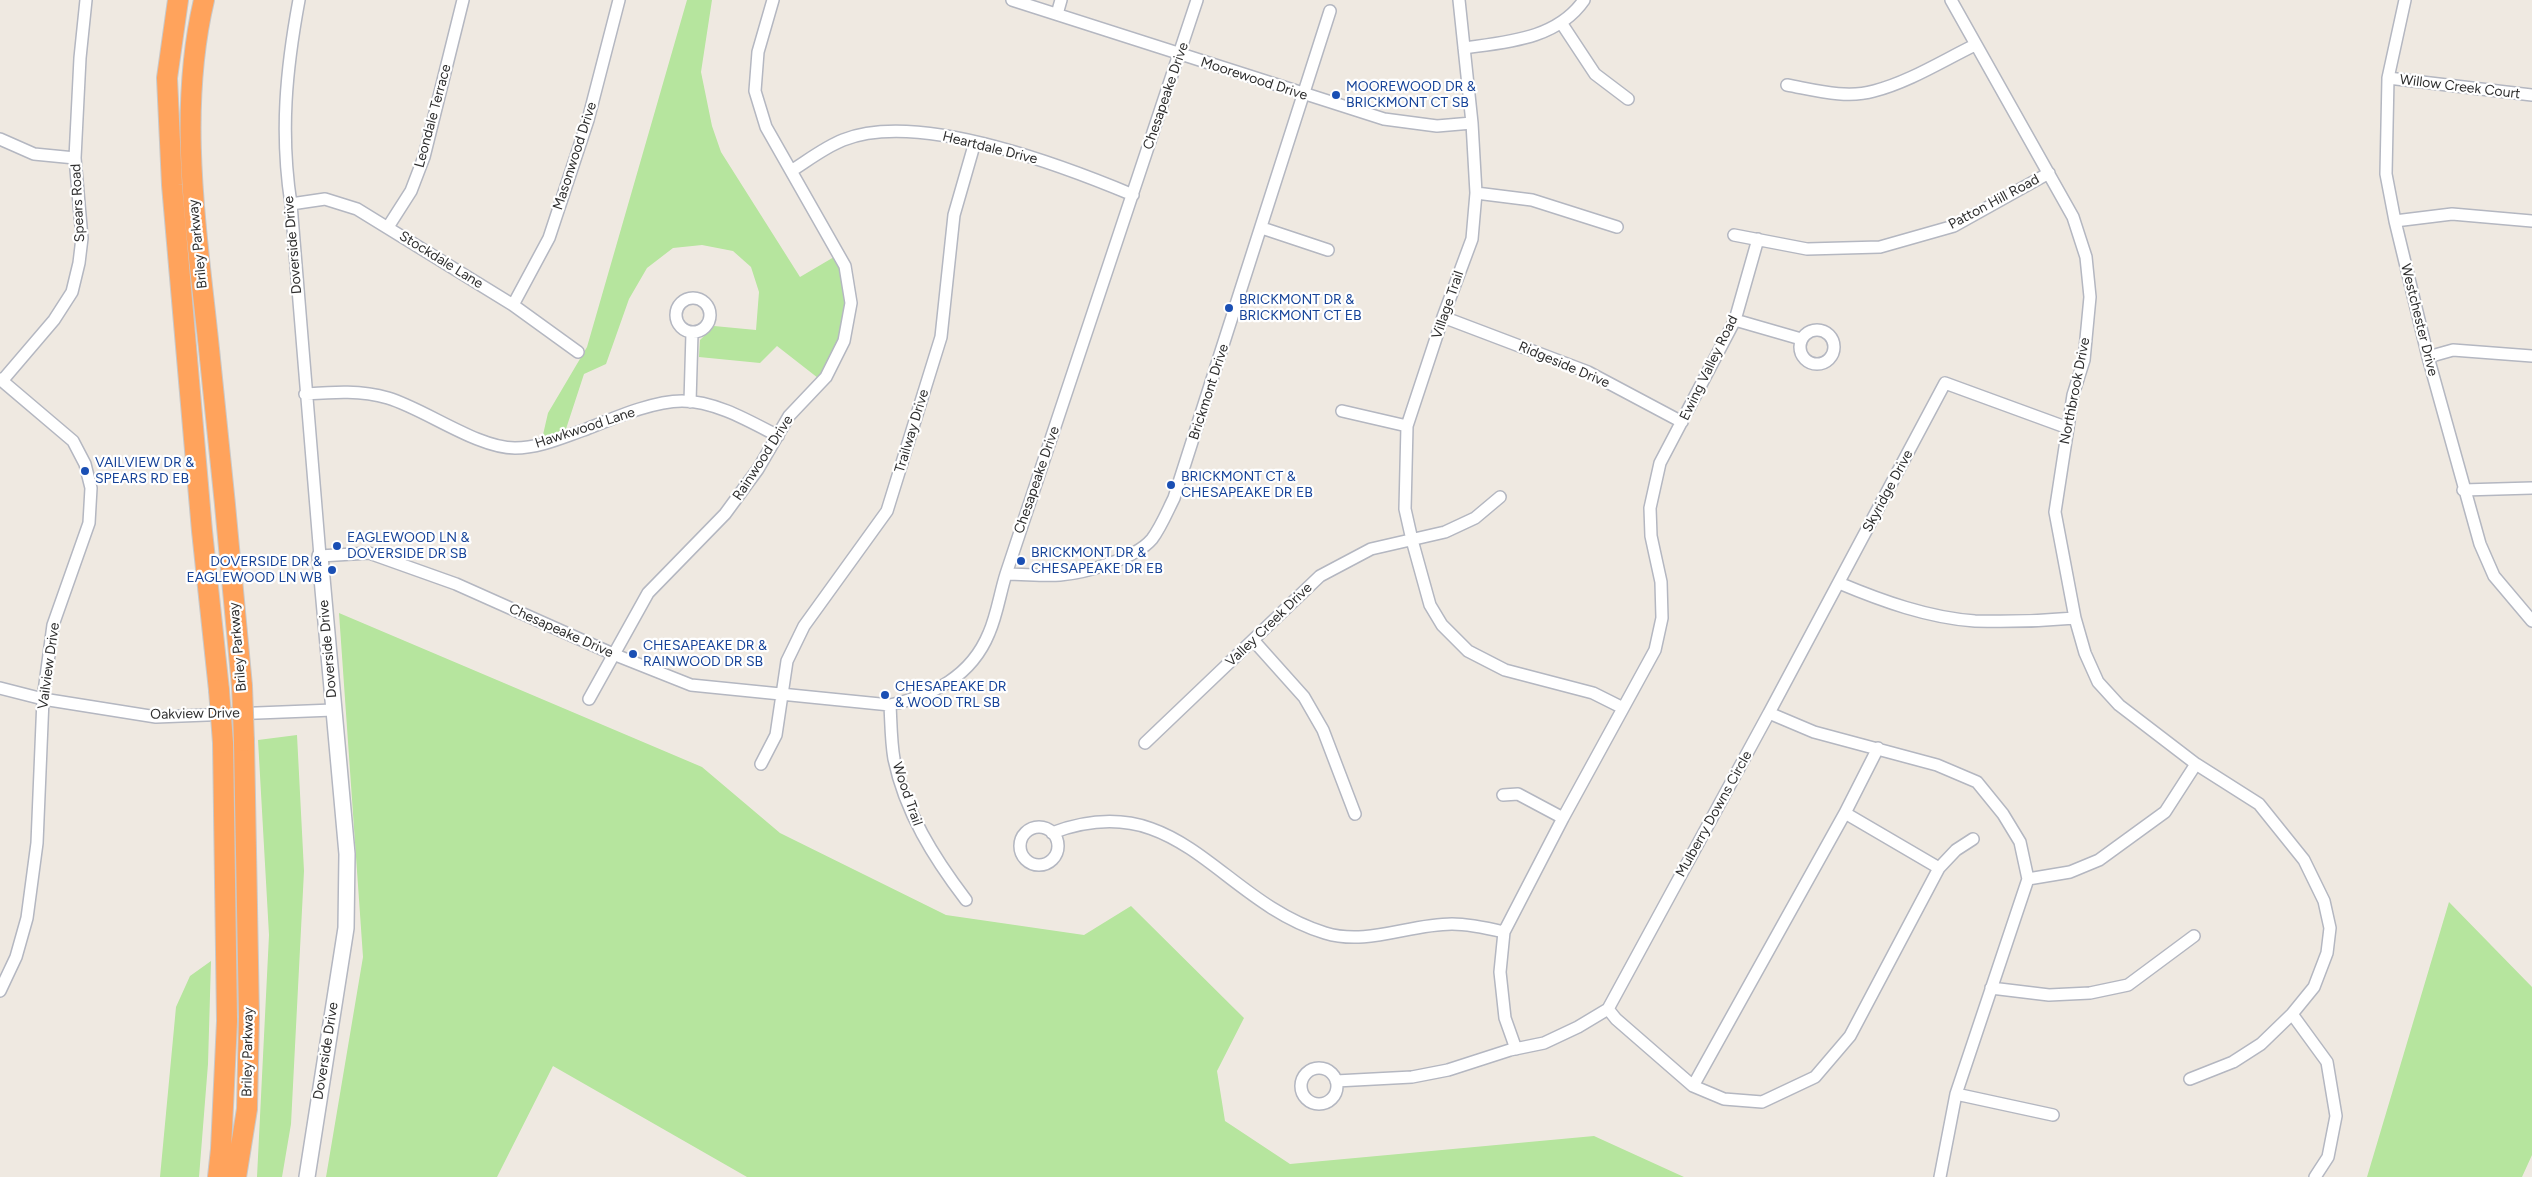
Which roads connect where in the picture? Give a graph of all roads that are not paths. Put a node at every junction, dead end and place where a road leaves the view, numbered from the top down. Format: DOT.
graph roads {
  1 [pos="86,0"];
  2 [pos="178,0"];
  3 [pos="204,0"];
  4 [pos="299,0"];
  5 [pos="463,0"];
  6 [pos="619,0"];
  7 [pos="773,0"];
  8 [pos="1012,0"];
  9 [pos="1061,0"];
  10 [pos="1197,0"];
  11 [pos="1459,0"];
  12 [pos="1584,0"];
  13 [pos="1951,0"];
  14 [pos="2405,0"];
  15 [pos="1330,11"];
  16 [pos="1057,14"];
  17 [pos="1562,24"];
  18 [pos="1975,45"];
  19 [pos="1464,48"];
  20 [pos="1180,55"];
  21 [pos="2388,78"];
  22 [pos="1787,85"];
  23 [pos="1304,94"];
  24 [pos="2532,95"];
  25 [pos="1628,99"];
  26 [pos="1472,123"];
  27 [pos="0,139"];
  28 [pos="975,142"];
  29 [pos="76,158"];
  30 [pos="791,170"];
  31 [pos="2049,173"];
  32 [pos="1476,192"];
  33 [pos="1133,195"];
  34 [pos="291,204"];
  35 [pos="2396,221"];
  36 [pos="2532,222"];
  37 [pos="388,226"];
  38 [pos="1262,228"];
  39 [pos="1617,228"];
  40 [pos="1734,235"];
  41 [pos="1758,239"];
  42 [pos="1328,250"];
  43 [pos="513,305"];
  44 [pos="1443,317"];
  45 [pos="1735,320"];
  46 [pos="692,332"];
  47 [pos="1801,339"];
  48 [pos="578,352"];
  49 [pos="2532,356"];
  50 [pos="2428,357"];
  51 [pos="1,380"];
  52 [pos="305,394"];
  53 [pos="690,402"];
  54 [pos="1342,411"];
  55 [pos="1682,422"];
  56 [pos="1407,426"];
  57 [pos="2068,428"];
  58 [pos="778,436"];
  59 [pos="2532,488"];
  60 [pos="2463,490"];
  61 [pos="1500,496"];
  62 [pos="1412,540"];
  63 [pos="320,556"];
  64 [pos="1006,574"];
  65 [pos="1840,583"];
  66 [pos="2075,618"];
  67 [pos="2532,622"];
  68 [pos="1253,640"];
  69 [pos="613,654"];
  70 [pos="0,688"];
  71 [pos="781,693"];
  72 [pos="42,699"];
  73 [pos="589,700"];
  74 [pos="890,705"];
  75 [pos="1623,708"];
  76 [pos="333,710"];
  77 [pos="1769,713"];
  78 [pos="1145,743"];
  79 [pos="1878,748"];
  80 [pos="761,764"];
  81 [pos="2196,764"];
  82 [pos="1503,795"];
  83 [pos="1845,813"];
  84 [pos="1355,814"];
  85 [pos="1563,818"];
  86 [pos="1052,832"];
  87 [pos="1972,839"];
  88 [pos="1939,868"];
  89 [pos="2028,879"];
  90 [pos="966,900"];
  91 [pos="1504,932"];
  92 [pos="2194,936"];
  93 [pos="1991,988"];
  94 [pos="0,991"];
  95 [pos="1608,1008"];
  96 [pos="2292,1014"];
  97 [pos="227,1020"];
  98 [pos="1516,1049"];
  99 [pos="2190,1079"];
  100 [pos="1336,1081"];
  101 [pos="1693,1086"];
  102 [pos="1956,1094"];
  103 [pos="246,1109"];
  104 [pos="2053,1115"];
  105 [pos="207,1177"];
  106 [pos="218,1177"];
  107 [pos="236,1177"];
  108 [pos="242,1177"];
  109 [pos="307,1177"];
  110 [pos="1940,1177"];
  111 [pos="2315,1177"];
  1 -- 29 [label="street, Spears Road"];
  2 -- 97 [label="highway, Briley Parkway, bridge"];
  3 -- 103 [label="highway, Briley Parkway, bridge"];
  4 -- 34 [label="street, Doverside Drive"];
  5 -- 37 [label="street, Leondale Terrace"];
  6 -- 43 [label="street, Masonwood Drive"];
  7 -- 30 [label="street, Rainwood Drive"];
  8 -- 16 [label="street, Moorewood Drive"];
  9 -- 16 [label="street"];
  10 -- 20 [label="street, Chesapeake Drive"];
  11 -- 19 [label="street, Village Trail"];
  12 -- 17 [label="street"];
  13 -- 18 [label="street, Northbrook Drive"];
  14 -- 21 [label="street, Westchester Drive"];
  15 -- 23 [label="street, Brickmont Drive"];
  16 -- 20 [label="street, Moorewood Drive"];
  17 -- 19 [label="street"];
  17 -- 25 [label="street"];
  18 -- 22 [label="street"];
  18 -- 31 [label="street, Northbrook Drive"];
  19 -- 26 [label="street, Village Trail"];
  20 -- 23 [label="street, Moorewood Drive"];
  20 -- 33 [label="street, Chesapeake Drive"];
  21 -- 24 [label="street, Willow Creek Court"];
  21 -- 35 [label="street, Westchester Drive"];
  23 -- 26 [label="street, Moorewood Drive"];
  23 -- 38 [label="street, Brickmont Drive"];
  26 -- 32 [label="street, Village Trail"];
  27 -- 29 [label="street"];
  28 -- 30 [label="street, Heartdale Drive"];
  28 -- 33 [label="street, Heartdale Drive"];
  28 -- 71 [label="street, Trailway Drive"];
  29 -- 51 [label="street, Spears Road"];
  30 -- 58 [label="street, Rainwood Drive"];
  31 -- 41 [label="street, Patton Hill Road"];
  31 -- 57 [label="street, Northbrook Drive"];
  32 -- 39 [label="street"];
  32 -- 44 [label="street, Village Trail"];
  33 -- 64 [label="street, Chesapeake Drive"];
  34 -- 37 [label="street, Stockdale Lane"];
  34 -- 52 [label="street, Doverside Drive"];
  35 -- 36 [label="street"];
  35 -- 50 [label="street, Westchester Drive"];
  37 -- 43 [label="street, Stockdale Lane"];
  38 -- 42 [label="street"];
  38 -- 64 [label="street, Brickmont Drive"];
  40 -- 41 [label="street, Patton Hill Road"];
  41 -- 45 [label="street, Ewing Valley Road"];
  43 -- 48 [label="street, Stockdale Lane"];
  44 -- 55 [label="street, Ridgeside Drive"];
  44 -- 56 [label="street, Village Trail"];
  45 -- 47 [label="street"];
  45 -- 55 [label="street, Ewing Valley Road"];
  46 -- 53 [label="street"];
  49 -- 50 [label="street"];
  50 -- 60 [label="street, Westchester Drive"];
  51 -- 72 [label="street, Vailview Drive"];
  52 -- 53 [label="street, Hawkwood Lane"];
  52 -- 63 [label="street, Doverside Drive"];
  53 -- 58 [label="street, Hawkwood Lane"];
  54 -- 56 [label="street"];
  55 -- 75 [label="street, Ewing Valley Road"];
  56 -- 62 [label="street, Village Trail"];
  57 -- 65 [label="street, Skyridge Drive"];
  57 -- 66 [label="street, Northbrook Drive"];
  58 -- 69 [label="street, Rainwood Drive"];
  59 -- 60 [label="street"];
  60 -- 67 [label="street, Westchester Drive"];
  61 -- 62 [label="street, Valley Creek Drive"];
  62 -- 68 [label="street, Valley Creek Drive"];
  62 -- 75 [label="street, Village Trail"];
  63 -- 69 [label="street, Chesapeake Drive"];
  63 -- 76 [label="street, Doverside Drive"];
  64 -- 74 [label="street, Chesapeake Drive"];
  65 -- 66 [label="street"];
  65 -- 77 [label="street, Skyridge Drive"];
  66 -- 81 [label="street, Northbrook Drive"];
  68 -- 78 [label="street, Valley Creek Drive"];
  68 -- 84 [label="street"];
  69 -- 71 [label="street, Chesapeake Drive"];
  69 -- 73 [label="street, Rainwood Drive"];
  70 -- 72 [label="street, Oakview Drive"];
  71 -- 74 [label="street, Chesapeake Drive"];
  71 -- 80 [label="street, Trailway Drive"];
  72 -- 76 [label="street, Oakview Drive"];
  72 -- 94 [label="street, Vailview Drive"];
  74 -- 90 [label="street, Wood Trail"];
  75 -- 85 [label="street, Ewing Valley Road"];
  76 -- 109 [label="street, Doverside Drive"];
  77 -- 79 [label="street"];
  77 -- 95 [label="street, Mulberry Downs Circle"];
  79 -- 83 [label="street"];
  79 -- 89 [label="street"];
  81 -- 89 [label="street"];
  81 -- 96 [label="street, Northbrook Drive"];
  82 -- 85 [label="street"];
  83 -- 88 [label="street"];
  83 -- 101 [label="street"];
  85 -- 91 [label="street, Ewing Valley Road"];
  86 -- 91 [label="street"];
  87 -- 88 [label="street"];
  88 -- 101 [label="street"];
  89 -- 93 [label="street"];
  91 -- 98 [label="street"];
  92 -- 93 [label="street"];
  93 -- 102 [label="street"];
  95 -- 98 [label="street"];
  95 -- 101 [label="street"];
  96 -- 99 [label="street, Northbrook Drive"];
  96 -- 111 [label="street"];
  97 -- 105 [label="highway"];
  97 -- 106 [label="highway, Briley Parkway"];
  98 -- 100 [label="street"];
  102 -- 104 [label="street"];
  102 -- 110 [label="street"];
  103 -- 107 [label="highway, Briley Parkway"];
  103 -- 108 [label="highway"];
}
